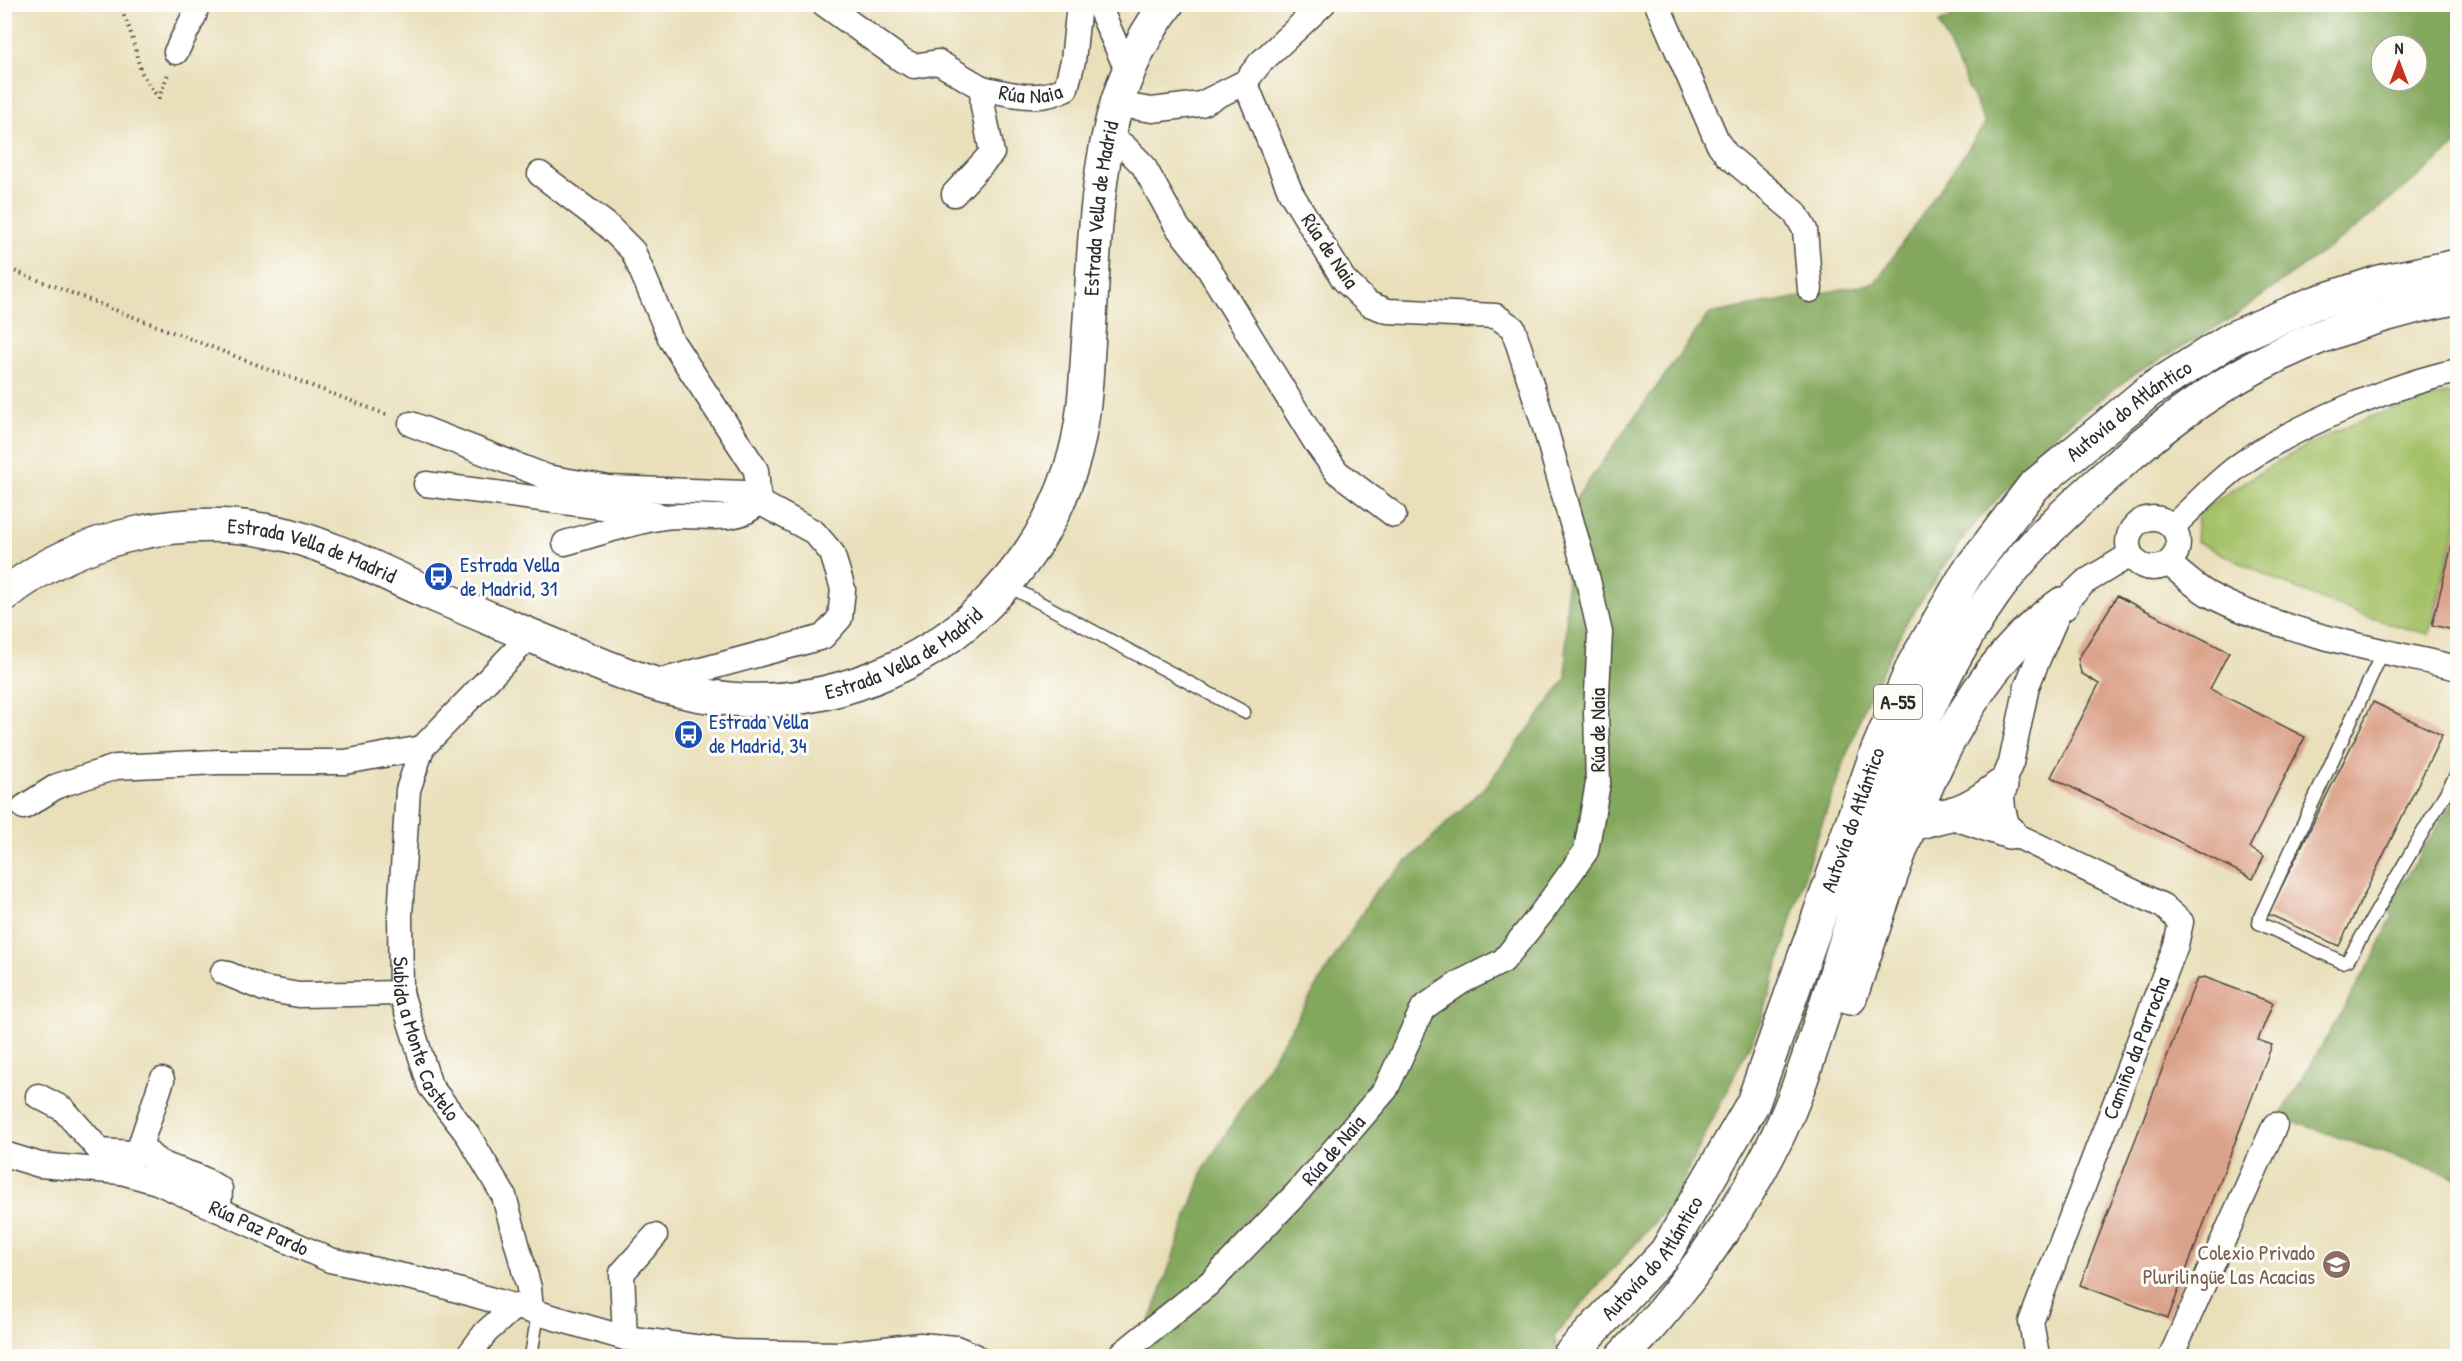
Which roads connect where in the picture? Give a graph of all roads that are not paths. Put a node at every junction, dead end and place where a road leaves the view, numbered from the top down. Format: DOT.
graph roads {
  1 [pos="197,4"];
  2 [pos="824,4"];
  3 [pos="1079,4"];
  4 [pos="1098,4"];
  5 [pos="1167,4"];
  6 [pos="1323,4"];
  7 [pos="1657,4"];
  8 [pos="176,51"];
  9 [pos="1127,70"];
  10 [pos="1245,82"];
  11 [pos="982,88"];
  12 [pos="1115,104"];
  13 [pos="1106,136"];
  14 [pos="540,174"];
  15 [pos="954,194"];
  16 [pos="2457,266"];
  17 [pos="1810,290"];
  18 [pos="2457,297"];
  19 [pos="2457,371"];
  20 [pos="411,424"];
  21 [pos="426,484"];
  22 [pos="759,502"];
  23 [pos="1394,515"];
  24 [pos="667,517"];
  25 [pos="2172,527"];
  26 [pos="565,543"];
  27 [pos="2130,555"];
  28 [pos="2168,563"];
  29 [pos="1006,584"];
  30 [pos="4,595"];
  31 [pos="2062,604"];
  32 [pos="530,636"];
  33 [pos="2383,651"];
  34 [pos="2457,668"];
  35 [pos="649,684"];
  36 [pos="1244,712"];
  37 [pos="422,748"];
  38 [pos="2457,772"];
  39 [pos="2001,786"];
  40 [pos="24,807"];
  41 [pos="1954,813"];
  42 [pos="1912,825"];
  43 [pos="2008,832"];
  44 [pos="223,972"];
  45 [pos="401,993"];
  46 [pos="162,1080"];
  47 [pos="39,1096"];
  48 [pos="2276,1125"];
  49 [pos="4,1154"];
  50 [pos="147,1154"];
  51 [pos="219,1210"];
  52 [pos="655,1236"];
  53 [pos="528,1310"];
  54 [pos="1659,1319"];
  55 [pos="625,1338"];
  56 [pos="468,1356"];
  57 [pos="531,1356"];
  58 [pos="975,1356"];
  59 [pos="1119,1356"];
  60 [pos="1569,1356"];
  61 [pos="1623,1356"];
  62 [pos="2037,1356"];
  63 [pos="2171,1356"];
  1 -- 8 [label="street"];
  2 -- 11 [label="street, Rúa Naia"];
  3 -- 11 [label="street, Rúa Naia"];
  4 -- 9 [label="street"];
  5 -- 9 [label="main road, Estrada Vella de Madrid"];
  6 -- 10 [label="street"];
  7 -- 17 [label="street"];
  9 -- 12 [label="main road, Estrada Vella de Madrid"];
  10 -- 12 [label="street"];
  10 -- 59 [label="street, Rúa de Naia"];
  11 -- 15 [label="street, Rúa Naia"];
  12 -- 13 [label="main road, Estrada Vella de Madrid"];
  13 -- 23 [label="street"];
  13 -- 29 [label="main road, Estrada Vella de Madrid"];
  14 -- 22 [label="street"];
  16 -- 60 [label="main road, Autovía do Atlántico / A-55"];
  18 -- 54 [label="main road, Autovía do Atlántico / A-55"];
  19 -- 25 [label="street"];
  20 -- 22 [label="street"];
  21 -- 24 [label="street"];
  22 -- 24 [label="street"];
  22 -- 35 [label="street"];
  24 -- 26 [label="street"];
  25 -- 27 [label="street"];
  25 -- 28 [label="street"];
  27 -- 28 [label="street"];
  27 -- 31 [label="street"];
  28 -- 33 [label="street"];
  29 -- 35 [label="main road, Estrada Vella de Madrid"];
  29 -- 36 [label="lane"];
  30 -- 32 [label="main road, Estrada Vella de Madrid"];
  31 -- 39 [label="street"];
  31 -- 42 [label="main road"];
  32 -- 35 [label="main road, Estrada Vella de Madrid"];
  32 -- 37 [label="street, Subida a Monte Castelo"];
  33 -- 34 [label="street"];
  33 -- 38 [label="lane"];
  37 -- 40 [label="street"];
  37 -- 45 [label="street, Subida a Monte Castelo"];
  39 -- 41 [label="main road"];
  39 -- 43 [label="street"];
  41 -- 42 [label="main road"];
  41 -- 43 [label="main road"];
  42 -- 54 [label="main road, A-55"];
  43 -- 62 [label="street, Camiño da Parrocha"];
  44 -- 45 [label="street"];
  45 -- 53 [label="street, Subida a Monte Castelo"];
  46 -- 50 [label="street"];
  47 -- 50 [label="street"];
  48 -- 63 [label="street"];
  49 -- 51 [label="street, Rúa Paz Pardo"];
  50 -- 51 [label="street"];
  51 -- 53 [label="street, Rúa Paz Pardo"];
  52 -- 55 [label="street"];
  53 -- 55 [label="street, Rúa Paz Pardo"];
  53 -- 56 [label="street"];
  53 -- 57 [label="lane"];
  54 -- 61 [label="main road, Autovía do Atlántico / A-55"];
  55 -- 58 [label="street, Rúa Paz Pardo"];
}
